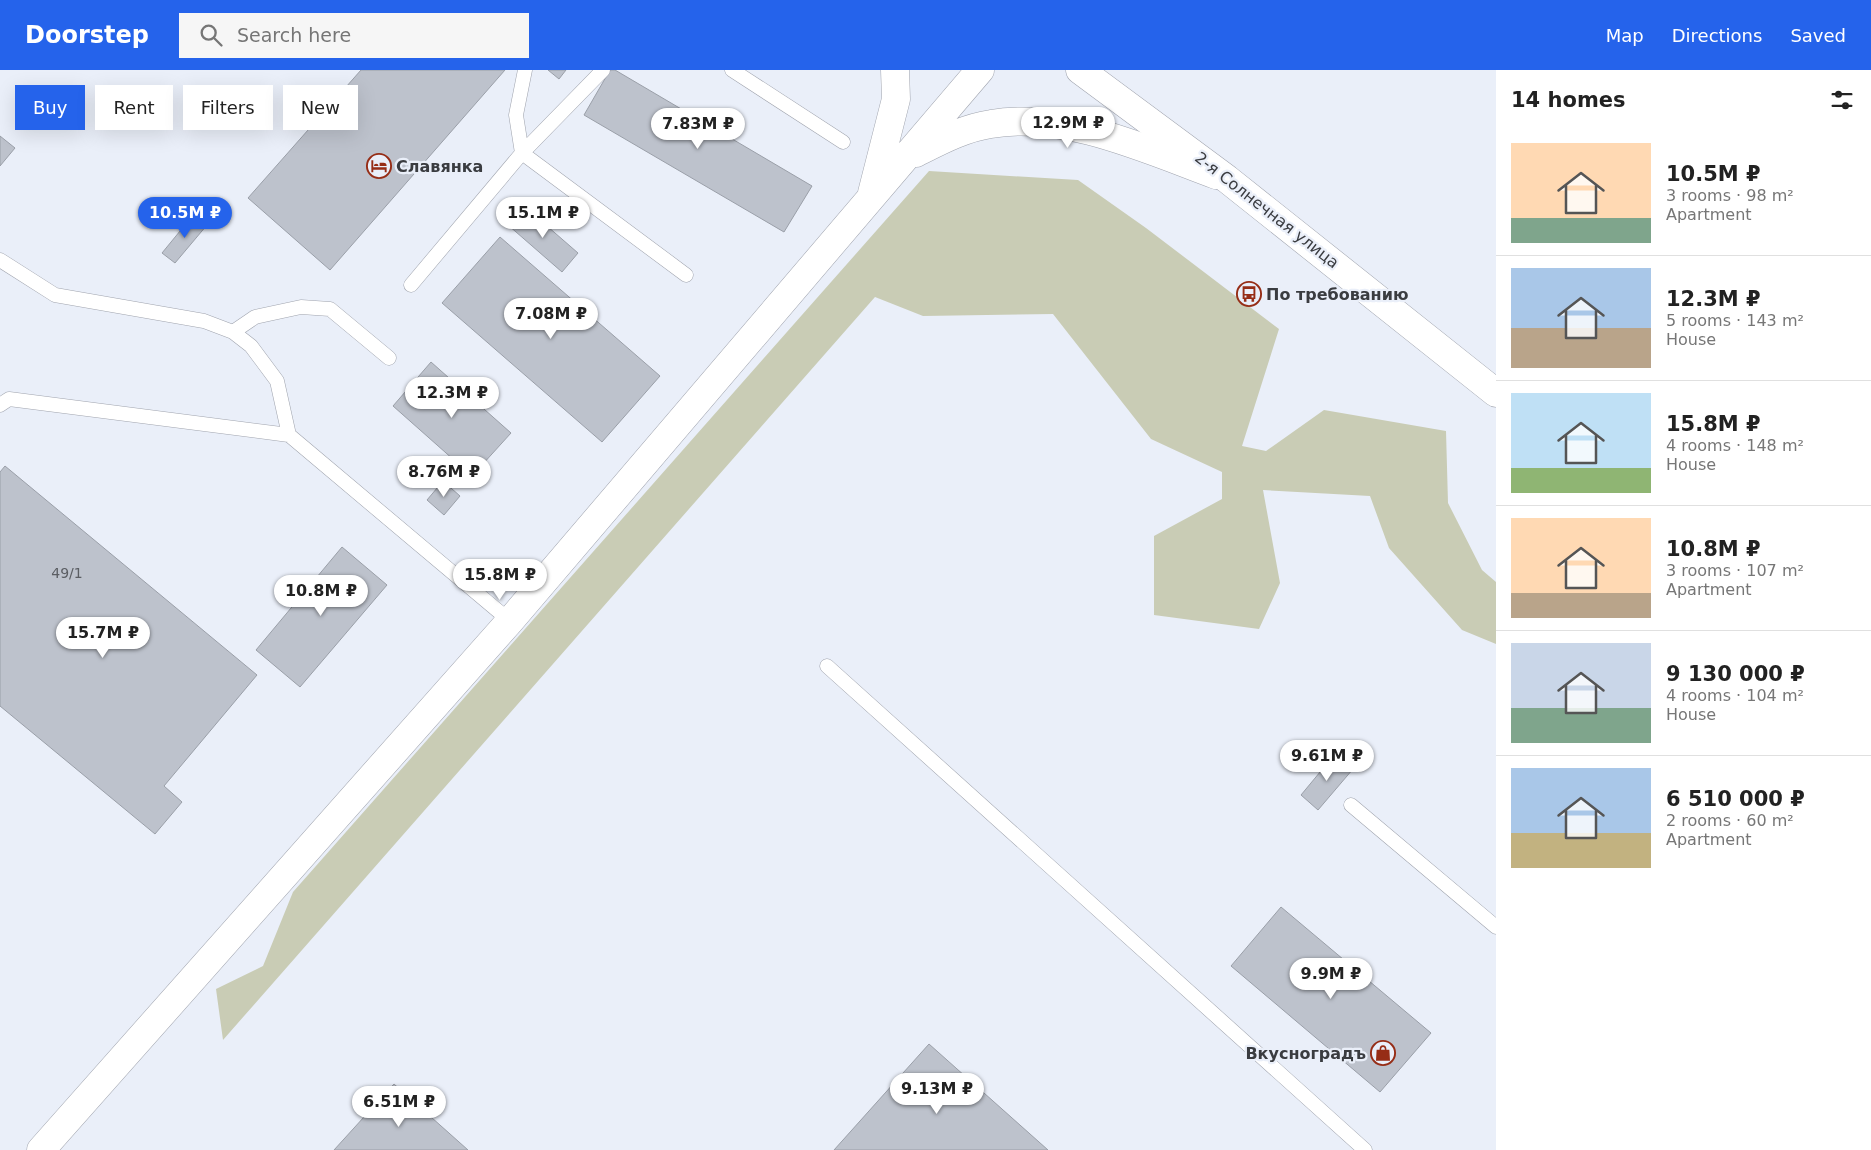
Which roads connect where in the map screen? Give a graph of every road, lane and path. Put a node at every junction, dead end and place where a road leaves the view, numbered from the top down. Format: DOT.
graph roads {
  1 [pos="525,70"];
  2 [pos="602,70"];
  3 [pos="732,70"];
  4 [pos="895,70"];
  5 [pos="980,70"];
  6 [pos="1080,70"];
  7 [pos="843,142"];
  8 [pos="522,153"];
  9 [pos="906,159"];
  10 [pos="1227,178"];
  11 [pos="870,200"];
  12 [pos="0,260"];
  13 [pos="686,275"];
  14 [pos="411,285"];
  15 [pos="233,332"];
  16 [pos="389,358"];
  17 [pos="1496,393"];
  18 [pos="0,405"];
  19 [pos="289,435"];
  20 [pos="510,621"];
  21 [pos="827,666"];
  22 [pos="1351,805"];
  23 [pos="1496,927"];
  24 [pos="41,1150"];
  25 [pos="1366,1150"];
  1 -- 8 [label="lane"];
  2 -- 8 [label="lane"];
  3 -- 7 [label="lane"];
  4 -- 11 [label="street"];
  5 -- 9 [label="street"];
  6 -- 10 [label="street, 2-я Солнечная улица"];
  8 -- 13 [label="lane"];
  8 -- 14 [label="lane"];
  9 -- 10 [label="street"];
  9 -- 11 [label="street"];
  10 -- 17 [label="street, 2-я Солнечная улица"];
  11 -- 20 [label="street"];
  12 -- 15 [label="lane"];
  15 -- 16 [label="lane"];
  15 -- 19 [label="lane"];
  18 -- 19 [label="lane"];
  19 -- 20 [label="lane"];
  20 -- 24 [label="street"];
  21 -- 25 [label="lane"];
  22 -- 23 [label="lane"];
}
